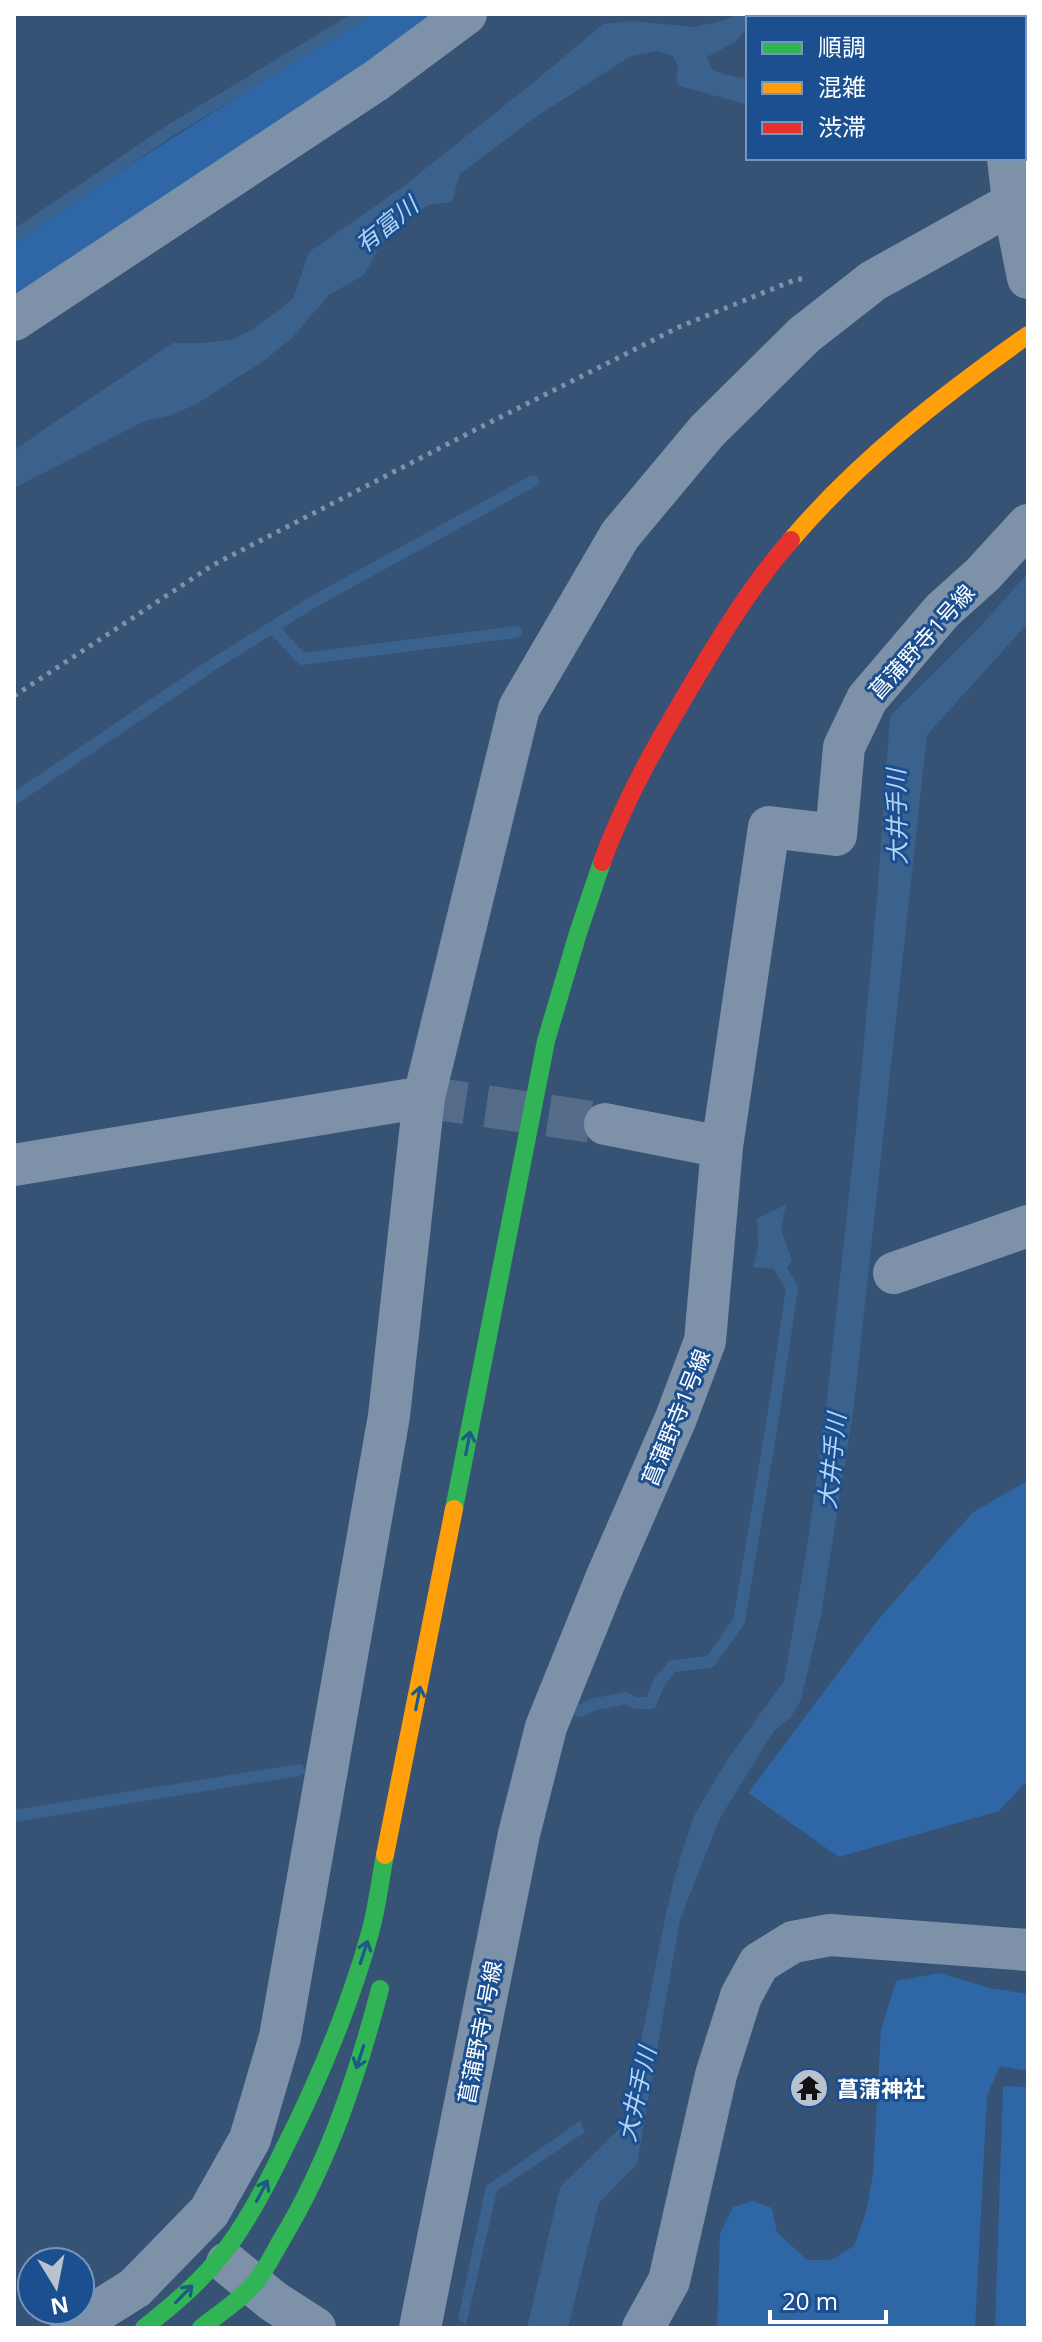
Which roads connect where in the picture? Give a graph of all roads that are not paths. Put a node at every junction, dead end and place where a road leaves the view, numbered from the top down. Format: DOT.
graph roads {
  1 [pos="466,14"];
  2 [pos="1015,184"];
  3 [pos="1028,278"];
  4 [pos="14,320"];
  5 [pos="1028,335"];
  6 [pos="1028,525"];
  7 [pos="424,1097"];
  8 [pos="605,1124"];
  9 [pos="722,1147"];
  10 [pos="14,1165"];
  11 [pos="1028,1226"];
  12 [pos="894,1273"];
  13 [pos="1028,1950"];
  14 [pos="382,1979"];
  15 [pos="220,2257"];
  16 [pos="253,2285"];
  17 [pos="71,2328"];
  18 [pos="144,2328"];
  19 [pos="201,2328"];
  20 [pos="315,2328"];
  21 [pos="420,2328"];
  22 [pos="643,2328"];
  1 -- 4 [label="street"];
  2 -- 3 [label="street"];
  2 -- 7 [label="street"];
  15 -- 5 [label="highway, one-way"];
  6 -- 9 [label="street, 菖蒲野寺1号線"];
  7 -- 10 [label="street"];
  7 -- 17 [label="street"];
  8 -- 9 [label="street"];
  9 -- 21 [label="street, 菖蒲野寺1号線"];
  11 -- 12 [label="street"];
  13 -- 22 [label="street"];
  14 -- 16 [label="highway, one-way"];
  15 -- 16 [label="street"];
  18 -- 15 [label="highway, one-way"];
  16 -- 19 [label="highway"];
  16 -- 20 [label="street"];
}
